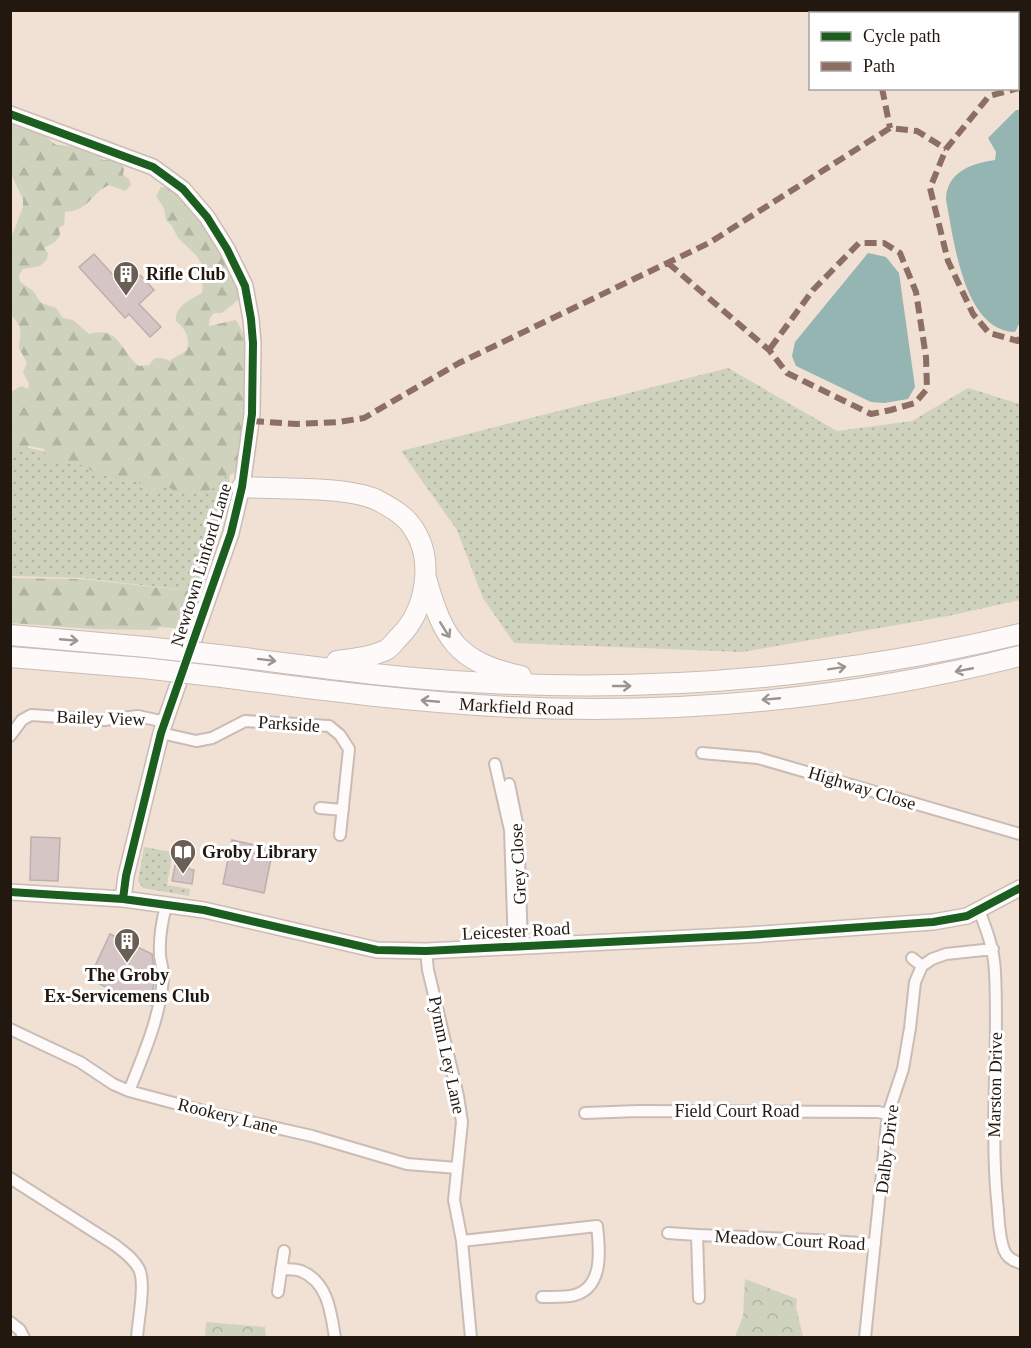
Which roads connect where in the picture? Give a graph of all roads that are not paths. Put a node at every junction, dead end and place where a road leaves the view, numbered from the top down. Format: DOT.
graph roads {
  1 [pos="10,114"];
  2 [pos="242,487"];
  3 [pos="425,576"];
  4 [pos="1020,634"];
  5 [pos="10,635"];
  6 [pos="1020,656"];
  7 [pos="10,657"];
  8 [pos="307,665"];
  9 [pos="563,685"];
  10 [pos="163,728"];
  11 [pos="10,736"];
  12 [pos="702,753"];
  13 [pos="495,764"];
  14 [pos="509,784"];
  15 [pos="320,808"];
  16 [pos="343,810"];
  17 [pos="1020,834"];
  18 [pos="340,836"];
  19 [pos="1020,888"];
  20 [pos="10,892"];
  21 [pos="123,899"];
  22 [pos="166,906"];
  23 [pos="979,910"];
  24 [pos="518,945"];
  25 [pos="993,949"];
  26 [pos="426,951"];
  27 [pos="912,958"];
  28 [pos="922,966"];
  29 [pos="10,1029"];
  30 [pos="129,1090"];
  31 [pos="585,1113"];
  32 [pos="888,1114"];
  33 [pos="456,1168"];
  34 [pos="10,1178"];
  35 [pos="668,1233"];
  36 [pos="697,1235"];
  37 [pos="462,1241"];
  38 [pos="875,1244"];
  39 [pos="284,1251"];
  40 [pos="1016,1262"];
  41 [pos="281,1269"];
  42 [pos="278,1292"];
  43 [pos="542,1297"];
  44 [pos="699,1298"];
  45 [pos="10,1322"];
  46 [pos="24,1338"];
  47 [pos="137,1338"];
  48 [pos="335,1338"];
  49 [pos="471,1338"];
  50 [pos="865,1338"];
  1 -- 2 [label="street, Newtown Linford Lane"];
  2 -- 3 [label="highway"];
  2 -- 10 [label="street, Newtown Linford Lane"];
  3 -- 8 [label="highway"];
  3 -- 9 [label="highway, one-way"];
  9 -- 4 [label="highway, Markfield Road, one-way"];
  5 -- 8 [label="highway, Markfield Road, one-way, bridge"];
  6 -- 7 [label="highway, Markfield Road, one-way, bridge"];
  8 -- 9 [label="highway, Markfield Road"];
  10 -- 11 [label="street, Bailey View"];
  10 -- 16 [label="street, Parkside"];
  10 -- 21 [label="street, Newtown Linford Lane"];
  12 -- 17 [label="street, Highway Close"];
  13 -- 24 [label="street"];
  14 -- 24 [label="street, Grey Close"];
  15 -- 16 [label="street"];
  16 -- 18 [label="street, Parkside"];
  19 -- 23 [label="street, Leicester Road"];
  20 -- 21 [label="street, Leicester Road"];
  21 -- 22 [label="street, Leicester Road"];
  22 -- 26 [label="street, Leicester Road"];
  22 -- 30 [label="street"];
  23 -- 24 [label="street, Leicester Road"];
  23 -- 25 [label="street, Marston Drive"];
  24 -- 26 [label="street, Leicester Road"];
  25 -- 28 [label="street"];
  25 -- 40 [label="street, Marston Drive"];
  26 -- 33 [label="street, Pymm Ley Lane"];
  27 -- 28 [label="street"];
  28 -- 32 [label="street, Dalby Drive"];
  29 -- 30 [label="street, Rookery Lane"];
  30 -- 33 [label="street, Rookery Lane"];
  31 -- 32 [label="street, Field Court Road"];
  32 -- 38 [label="street, Dalby Drive"];
  33 -- 37 [label="street, Pymm Ley Lane"];
  34 -- 47 [label="street"];
  35 -- 36 [label="street"];
  36 -- 38 [label="street, Meadow Court Road"];
  36 -- 44 [label="street, Meadow Court Road"];
  37 -- 43 [label="street"];
  37 -- 49 [label="street, Pymm Ley Lane"];
  38 -- 50 [label="street, Dalby Drive"];
  39 -- 41 [label="street"];
  41 -- 42 [label="street"];
  41 -- 48 [label="street"];
  45 -- 46 [label="street"];
}
